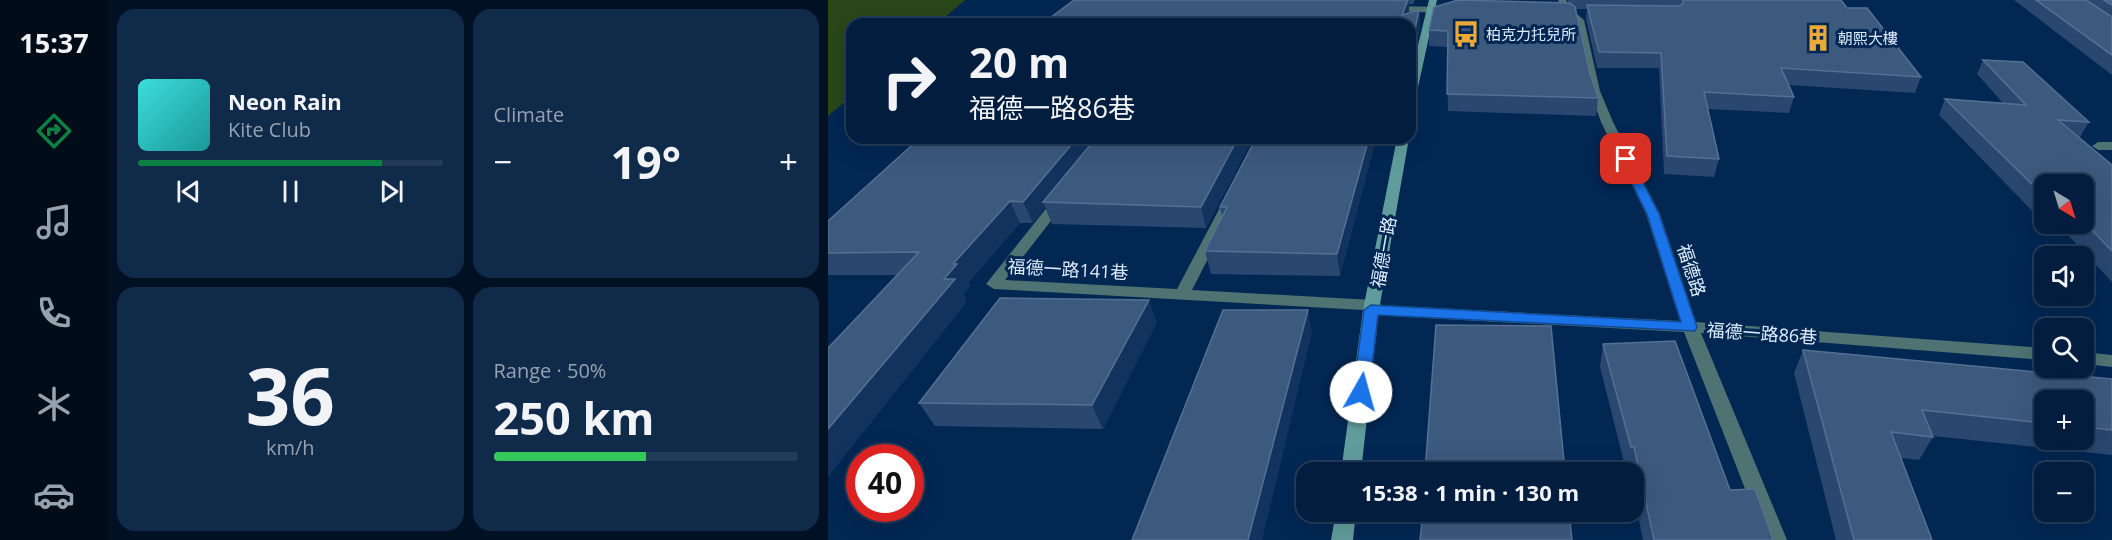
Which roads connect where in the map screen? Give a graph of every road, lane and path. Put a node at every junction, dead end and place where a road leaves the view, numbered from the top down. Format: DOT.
graph roads {
  1 [pos="1432,5"];
  2 [pos="1386,9"];
  3 [pos="1453,10"];
  4 [pos="1570,11"];
  5 [pos="1416,75"];
  6 [pos="1402,144"];
  7 [pos="2098,146"];
  8 [pos="2112,146"];
  9 [pos="1073,184"];
  10 [pos="1235,190"];
  11 [pos="1182,295"];
  12 [pos="1372,308"];
  13 [pos="1690,327"];
  14 [pos="2034,353"];
  15 [pos="2094,359"];
  16 [pos="2112,361"];
  17 [pos="1352,462"];
  18 [pos="1345,522"];
  19 [pos="1342,540"];
  20 [pos="1776,540"];
  1 -- 2 [label="street"];
  1 -- 3 [label="street"];
  1 -- 5 [label="street"];
  4 -- 13 [label="street, 福德路"];
  6 -- 12 [label="street, 福德一路"];
  7 -- 8 [label="street"];
  9 -- 11 [label="street, 福德一路141巷"];
  10 -- 11 [label="street"];
  11 -- 12 [label="street, 福德一路141巷"];
  12 -- 13 [label="street, 福德一路86巷"];
  12 -- 17 [label="street, 福德一路"];
  13 -- 14 [label="street, 福德一路86巷"];
  13 -- 20 [label="street, 福德路"];
  15 -- 16 [label="street"];
  18 -- 19 [label="street"];
}
